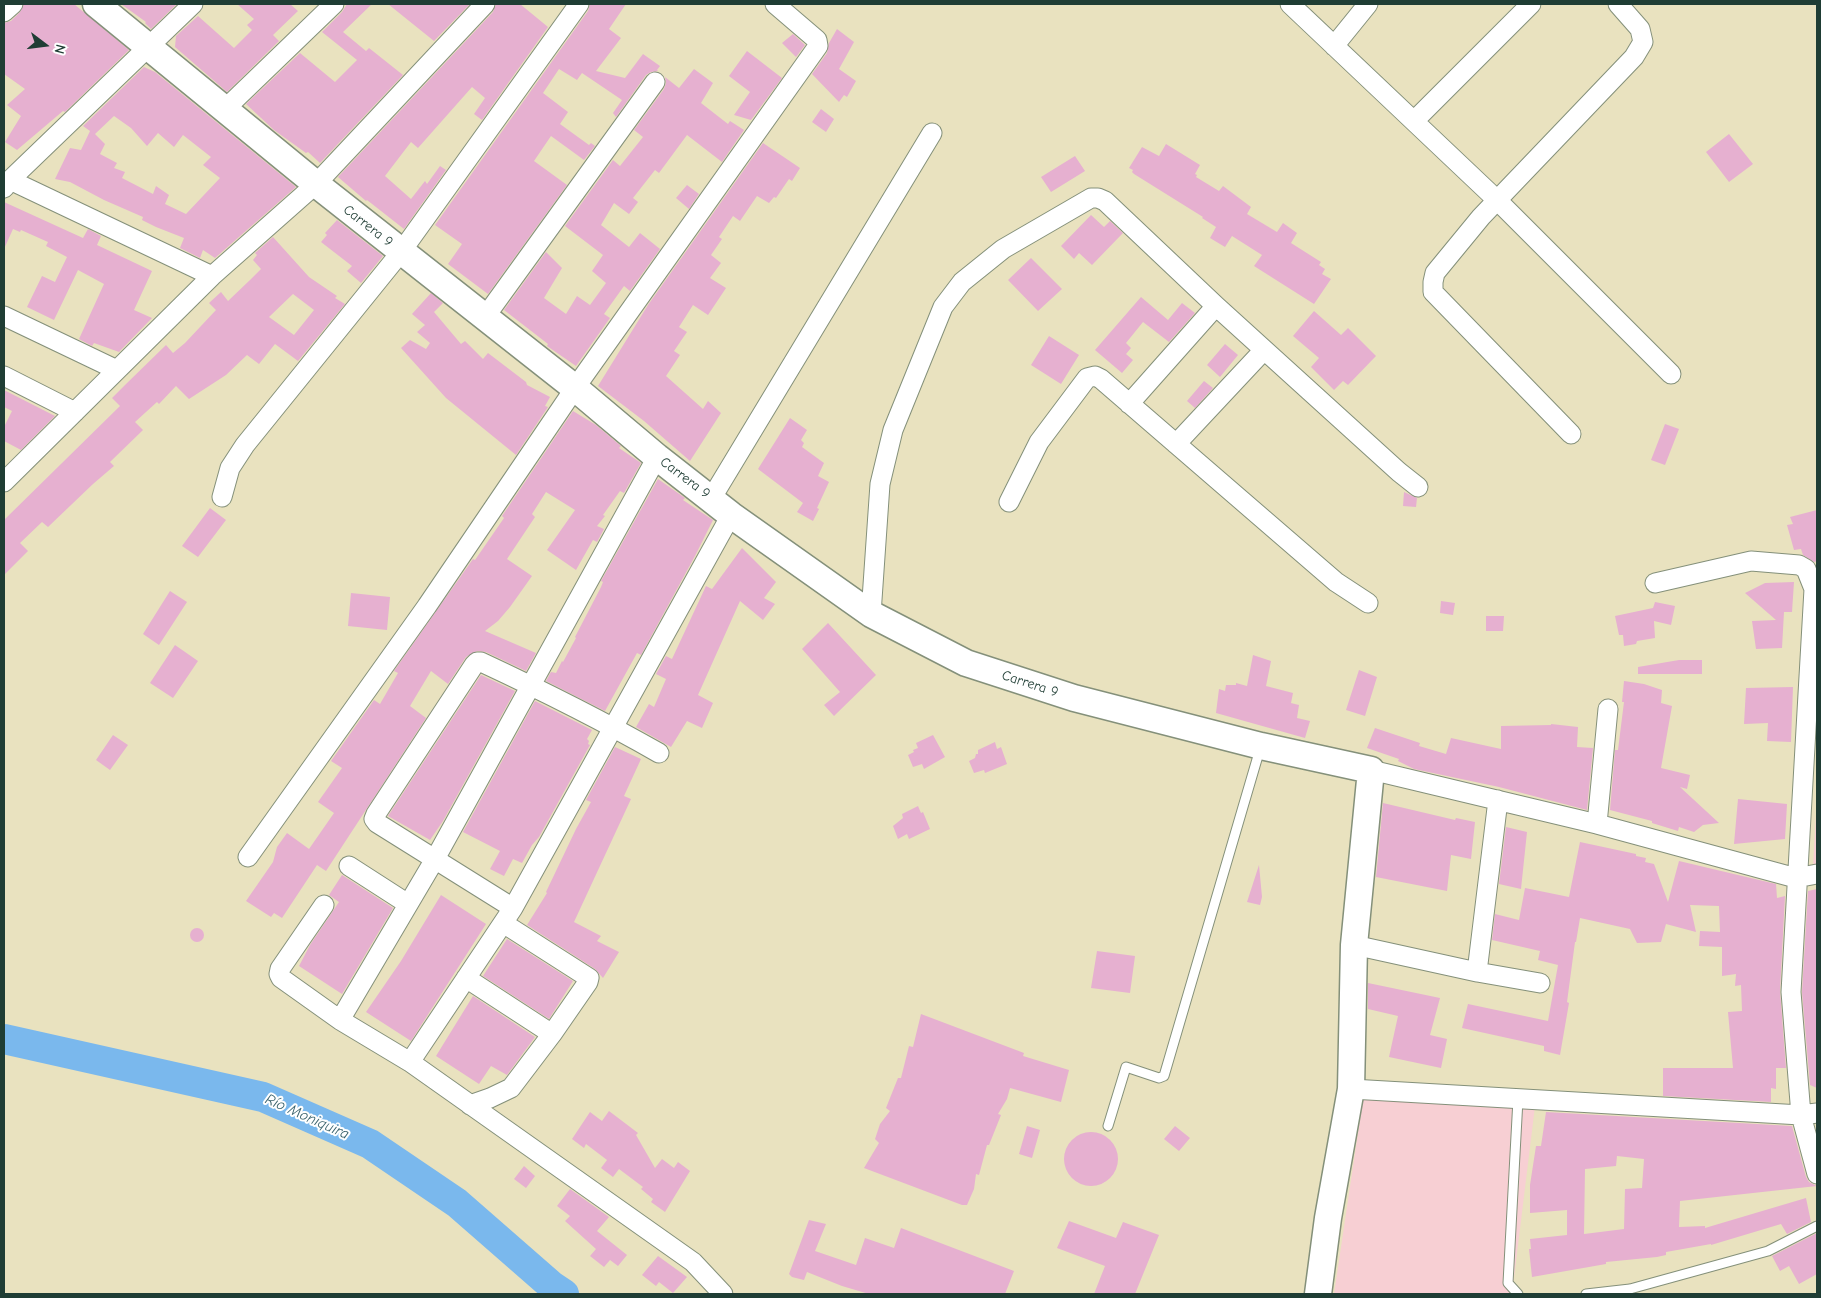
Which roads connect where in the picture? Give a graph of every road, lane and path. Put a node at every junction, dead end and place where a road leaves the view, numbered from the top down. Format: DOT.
graph roads {
  1 [pos="13,4"];
  2 [pos="96,4"];
  3 [pos="193,4"];
  4 [pos="334,4"];
  5 [pos="485,4"];
  6 [pos="579,4"];
  7 [pos="775,4"];
  8 [pos="1290,4"];
  9 [pos="1368,4"];
  10 [pos="1531,4"];
  11 [pos="1618,4"];
  12 [pos="4,12"];
  13 [pos="1334,46"];
  14 [pos="149,47"];
  15 [pos="655,82"];
  16 [pos="224,110"];
  17 [pos="1414,121"];
  18 [pos="932,132"];
  19 [pos="7,184"];
  20 [pos="316,184"];
  21 [pos="1497,200"];
  22 [pos="401,252"];
  23 [pos="212,276"];
  24 [pos="1216,306"];
  25 [pos="4,316"];
  26 [pos="484,317"];
  27 [pos="1264,350"];
  28 [pos="117,370"];
  29 [pos="1671,374"];
  30 [pos="4,376"];
  31 [pos="575,388"];
  32 [pos="1129,404"];
  33 [pos="75,412"];
  34 [pos="1571,434"];
  35 [pos="1176,444"];
  36 [pos="656,457"];
  37 [pos="4,482"];
  38 [pos="1418,487"];
  39 [pos="222,497"];
  40 [pos="1009,502"];
  41 [pos="721,507"];
  42 [pos="1655,583"];
  43 [pos="1816,589"];
  44 [pos="1368,603"];
  45 [pos="870,614"];
  46 [pos="531,685"];
  47 [pos="1608,709"];
  48 [pos="614,727"];
  49 [pos="1261,746"];
  50 [pos="659,753"];
  51 [pos="1371,770"];
  52 [pos="1498,800"];
  53 [pos="1598,824"];
  54 [pos="248,857"];
  55 [pos="435,859"];
  56 [pos="349,866"];
  57 [pos="1817,874"];
  58 [pos="1796,878"];
  59 [pos="408,904"];
  60 [pos="324,906"];
  61 [pos="508,916"];
  62 [pos="1354,945"];
  63 [pos="1477,972"];
  64 [pos="466,978"];
  65 [pos="1540,983"];
  66 [pos="340,1020"];
  67 [pos="552,1034"];
  68 [pos="410,1062"];
  69 [pos="1351,1089"];
  70 [pos="1518,1099"];
  71 [pos="470,1105"];
  72 [pos="1809,1114"];
  73 [pos="1108,1126"];
  74 [pos="1817,1174"];
  75 [pos="1817,1226"];
  76 [pos="1629,1291"];
  77 [pos="723,1294"];
  78 [pos="1318,1294"];
  79 [pos="1518,1294"];
  80 [pos="1586,1294"];
  1 -- 12 [label="street"];
  2 -- 14 [label="main road, Carrera 9"];
  3 -- 14 [label="street"];
  4 -- 16 [label="street"];
  5 -- 20 [label="street"];
  6 -- 22 [label="street"];
  7 -- 31 [label="street"];
  8 -- 13 [label="street"];
  9 -- 13 [label="street"];
  10 -- 17 [label="street"];
  11 -- 21 [label="street"];
  13 -- 17 [label="street"];
  14 -- 16 [label="main road, Carrera 9"];
  14 -- 19 [label="street"];
  15 -- 26 [label="street"];
  16 -- 20 [label="main road, Carrera 9"];
  17 -- 21 [label="street"];
  18 -- 41 [label="street"];
  19 -- 23 [label="street"];
  20 -- 22 [label="main road, Carrera 9"];
  20 -- 23 [label="street"];
  21 -- 29 [label="street"];
  21 -- 34 [label="street"];
  22 -- 26 [label="main road, Carrera 9"];
  22 -- 39 [label="street"];
  23 -- 28 [label="street"];
  24 -- 27 [label="street"];
  24 -- 32 [label="street"];
  24 -- 45 [label="street"];
  25 -- 28 [label="street"];
  26 -- 31 [label="main road, Carrera 9"];
  27 -- 35 [label="street"];
  27 -- 38 [label="street"];
  28 -- 33 [label="street"];
  30 -- 33 [label="street"];
  31 -- 36 [label="main road, Carrera 9"];
  31 -- 54 [label="street"];
  32 -- 35 [label="street"];
  32 -- 40 [label="street"];
  33 -- 37 [label="street"];
  35 -- 44 [label="street"];
  36 -- 41 [label="main road, Carrera 9"];
  36 -- 46 [label="street"];
  41 -- 45 [label="main road, Carrera 9"];
  41 -- 48 [label="street"];
  42 -- 43 [label="street"];
  43 -- 58 [label="street"];
  45 -- 49 [label="main road, Carrera 9"];
  46 -- 48 [label="street"];
  46 -- 55 [label="street"];
  46 -- 55 [label="street"];
  47 -- 53 [label="street"];
  48 -- 50 [label="street"];
  48 -- 61 [label="street"];
  49 -- 51 [label="main road, Carrera 9"];
  49 -- 73 [label="lane"];
  51 -- 52 [label="street"];
  51 -- 62 [label="main road"];
  52 -- 53 [label="street"];
  52 -- 63 [label="street"];
  53 -- 58 [label="street"];
  55 -- 59 [label="street"];
  55 -- 61 [label="street"];
  56 -- 59 [label="street"];
  57 -- 58 [label="street"];
  58 -- 72 [label="street"];
  59 -- 66 [label="street"];
  60 -- 66 [label="street"];
  61 -- 64 [label="street"];
  61 -- 67 [label="street"];
  62 -- 63 [label="street"];
  62 -- 69 [label="main road"];
  63 -- 65 [label="street"];
  64 -- 67 [label="street"];
  64 -- 68 [label="street"];
  66 -- 68 [label="street"];
  67 -- 71 [label="street"];
  68 -- 71 [label="street"];
  69 -- 70 [label="street"];
  69 -- 78 [label="main road"];
  70 -- 72 [label="street"];
  70 -- 79 [label="lane"];
  71 -- 77 [label="street"];
  72 -- 74 [label="street"];
  75 -- 76 [label="lane"];
  76 -- 80 [label="lane"];
}
